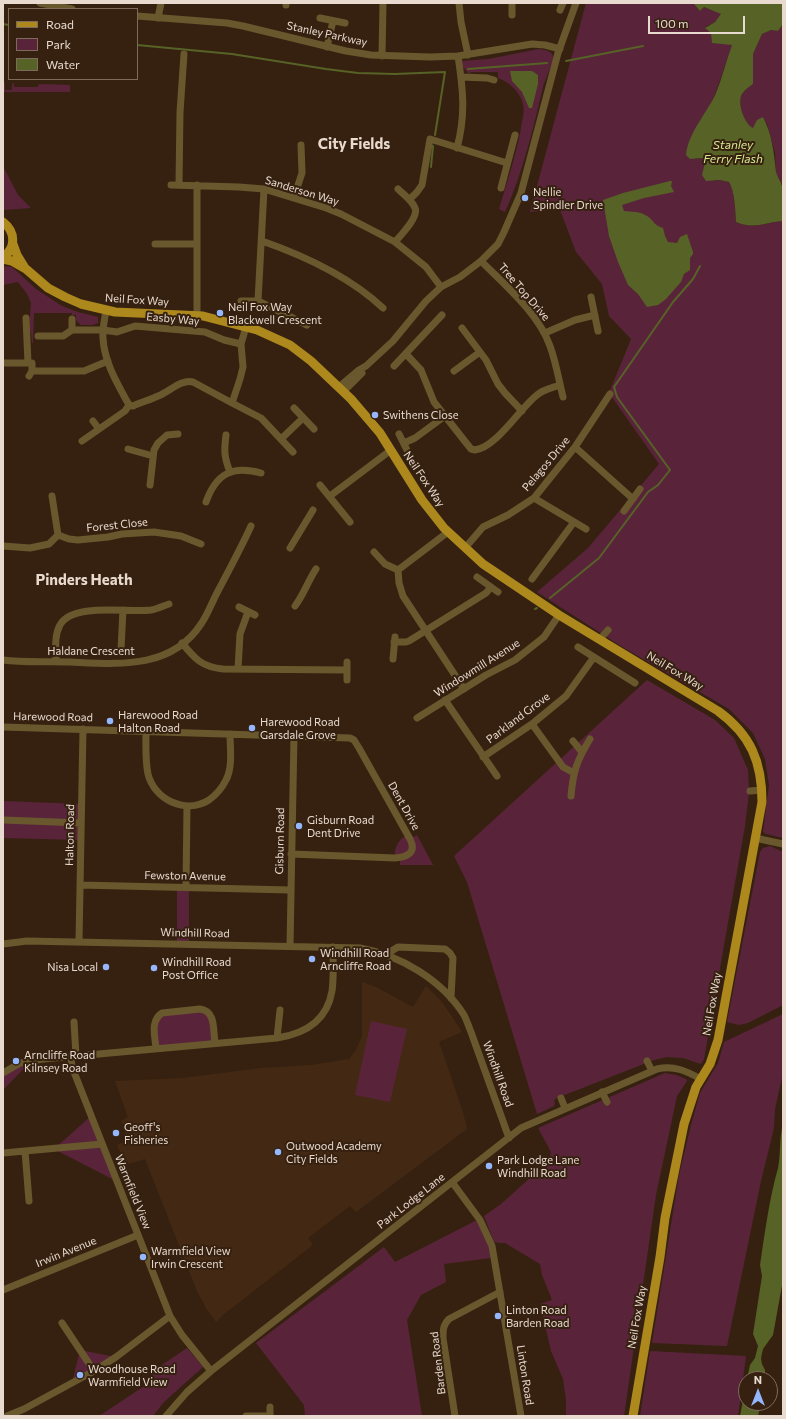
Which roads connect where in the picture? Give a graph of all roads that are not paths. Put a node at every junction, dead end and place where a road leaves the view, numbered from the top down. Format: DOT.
graph roads {
  1 [pos="40,3"];
  2 [pos="161,3"];
  3 [pos="383,3"];
  4 [pos="459,3"];
  5 [pos="512,3"];
  6 [pos="576,3"];
  7 [pos="67,8"];
  8 [pos="512,15"];
  9 [pos="138,16"];
  10 [pos="158,18"];
  11 [pos="320,18"];
  12 [pos="333,21"];
  13 [pos="345,24"];
  14 [pos="327,47"];
  15 [pos="560,49"];
  16 [pos="184,54"];
  17 [pos="468,55"];
  18 [pos="382,56"];
  19 [pos="458,56"];
  20 [pos="461,77"];
  21 [pos="494,80"];
  22 [pos="515,135"];
  23 [pos="301,144"];
  24 [pos="457,148"];
  25 [pos="507,163"];
  26 [pos="171,185"];
  27 [pos="180,185"];
  28 [pos="197,185"];
  29 [pos="501,188"];
  30 [pos="264,190"];
  31 [pos="398,190"];
  32 [pos="294,197"];
  33 [pos="410,199"];
  34 [pos="3,222"];
  35 [pos="262,241"];
  36 [pos="395,242"];
  37 [pos="13,244"];
  38 [pos="154,244"];
  39 [pos="197,244"];
  40 [pos="3,258"];
  41 [pos="481,261"];
  42 [pos="26,269"];
  43 [pos="441,287"];
  44 [pos="591,297"];
  45 [pos="240,301"];
  46 [pos="258,301"];
  47 [pos="383,308"];
  48 [pos="106,310"];
  49 [pos="197,315"];
  50 [pos="442,315"];
  51 [pos="595,315"];
  52 [pos="26,318"];
  53 [pos="72,319"];
  54 [pos="307,325"];
  55 [pos="246,327"];
  56 [pos="462,328"];
  57 [pos="72,330"];
  58 [pos="103,330"];
  59 [pos="598,331"];
  60 [pos="544,333"];
  61 [pos="38,336"];
  62 [pos="241,344"];
  63 [pos="480,352"];
  64 [pos="406,354"];
  65 [pos="108,361"];
  66 [pos="3,363"];
  67 [pos="28,363"];
  68 [pos="394,366"];
  69 [pos="454,371"];
  70 [pos="560,385"];
  71 [pos="341,390"];
  72 [pos="610,394"];
  73 [pos="562,397"];
  74 [pos="232,403"];
  75 [pos="129,405"];
  76 [pos="294,408"];
  77 [pos="522,411"];
  78 [pos="445,416"];
  79 [pos="303,418"];
  80 [pos="94,421"];
  81 [pos="168,427"];
  82 [pos="99,429"];
  83 [pos="314,429"];
  84 [pos="178,434"];
  85 [pos="399,434"];
  86 [pos="167,435"];
  87 [pos="226,435"];
  88 [pos="281,439"];
  89 [pos="82,441"];
  90 [pos="404,443"];
  91 [pos="575,447"];
  92 [pos="128,449"];
  93 [pos="391,450"];
  94 [pos="293,452"];
  95 [pos="153,456"];
  96 [pos="410,456"];
  97 [pos="230,472"];
  98 [pos="261,472"];
  99 [pos="150,485"];
  100 [pos="320,485"];
  101 [pos="640,489"];
  102 [pos="52,496"];
  103 [pos="330,496"];
  104 [pos="534,498"];
  105 [pos="633,499"];
  106 [pos="206,502"];
  107 [pos="313,510"];
  108 [pos="624,511"];
  109 [pos="350,522"];
  110 [pos="574,522"];
  111 [pos="251,526"];
  112 [pos="586,529"];
  113 [pos="448,532"];
  114 [pos="58,535"];
  115 [pos="196,544"];
  116 [pos="3,546"];
  117 [pos="290,548"];
  118 [pos="465,548"];
  119 [pos="374,552"];
  120 [pos="316,569"];
  121 [pos="398,570"];
  122 [pos="477,577"];
  123 [pos="532,579"];
  124 [pos="491,587"];
  125 [pos="498,592"];
  126 [pos="169,604"];
  127 [pos="295,606"];
  128 [pos="239,607"];
  129 [pos="123,610"];
  130 [pos="248,612"];
  131 [pos="255,615"];
  132 [pos="559,615"];
  133 [pos="608,630"];
  134 [pos="426,631"];
  135 [pos="600,640"];
  136 [pos="182,643"];
  137 [pos="578,647"];
  138 [pos="122,649"];
  139 [pos="594,657"];
  140 [pos="393,659"];
  141 [pos="3,660"];
  142 [pos="56,661"];
  143 [pos="347,662"];
  144 [pos="238,669"];
  145 [pos="347,670"];
  146 [pos="347,680"];
  147 [pos="636,683"];
  148 [pos="464,689"];
  149 [pos="445,700"];
  150 [pos="418,718"];
  151 [pos="532,724"];
  152 [pos="3,727"];
  153 [pos="83,729"];
  154 [pos="146,731"];
  155 [pos="230,734"];
  156 [pos="294,736"];
  157 [pos="590,739"];
  158 [pos="573,741"];
  159 [pos="582,752"];
  160 [pos="483,757"];
  161 [pos="574,773"];
  162 [pos="496,776"];
  163 [pos="762,790"];
  164 [pos="750,791"];
  165 [pos="571,796"];
  166 [pos="187,806"];
  167 [pos="3,820"];
  168 [pos="81,823"];
  169 [pos="755,838"];
  170 [pos="783,844"];
  171 [pos="291,854"];
  172 [pos="80,885"];
  173 [pos="186,887"];
  174 [pos="290,890"];
  175 [pos="78,942"];
  176 [pos="3,944"];
  177 [pos="290,946"];
  178 [pos="333,947"];
  179 [pos="385,954"];
  180 [pos="451,998"];
  181 [pos="280,1010"];
  182 [pos="74,1022"];
  183 [pos="277,1038"];
  184 [pos="215,1043"];
  185 [pos="156,1048"];
  186 [pos="74,1056"];
  187 [pos="647,1061"];
  188 [pos="652,1071"];
  189 [pos="3,1073"];
  190 [pos="701,1079"];
  191 [pos="602,1092"];
  192 [pos="561,1098"];
  193 [pos="607,1102"];
  194 [pos="565,1108"];
  195 [pos="509,1138"];
  196 [pos="102,1144"];
  197 [pos="25,1151"];
  198 [pos="3,1153"];
  199 [pos="452,1182"];
  200 [pos="29,1201"];
  201 [pos="138,1235"];
  202 [pos="3,1290"];
  203 [pos="500,1292"];
  204 [pos="170,1316"];
  205 [pos="62,1323"];
  206 [pos="94,1371"];
  207 [pos="211,1371"];
  208 [pos="270,1407"];
  209 [pos="7,1416"];
  210 [pos="166,1416"];
  211 [pos="246,1416"];
  212 [pos="266,1416"];
  213 [pos="270,1416"];
  214 [pos="455,1416"];
  215 [pos="521,1416"];
  216 [pos="633,1416"];
  1 -- 7 [label="street"];
  2 -- 10 [label="street"];
  3 -- 18 [label="street"];
  4 -- 17 [label="street"];
  5 -- 8 [label="street"];
  6 -- 15 [label="street"];
  9 -- 10 [label="street, Stanley Parkway"];
  10 -- 14 [label="street, Stanley Parkway"];
  11 -- 12 [label="street"];
  12 -- 13 [label="street"];
  12 -- 14 [label="street"];
  14 -- 18 [label="street, Stanley Parkway"];
  15 -- 17 [label="street, Stanley Parkway"];
  15 -- 41 [label="street"];
  16 -- 27 [label="street"];
  17 -- 19 [label="street, Stanley Parkway"];
  18 -- 19 [label="street, Stanley Parkway"];
  19 -- 20 [label="street"];
  20 -- 21 [label="street"];
  20 -- 24 [label="street"];
  22 -- 25 [label="street"];
  23 -- 32 [label="street"];
  24 -- 25 [label="street"];
  24 -- 33 [label="street"];
  25 -- 29 [label="street"];
  26 -- 27 [label="street, Sanderson Way"];
  27 -- 28 [label="street, Sanderson Way"];
  28 -- 30 [label="street, Sanderson Way"];
  28 -- 39 [label="street"];
  30 -- 32 [label="street, Sanderson Way"];
  30 -- 35 [label="street"];
  31 -- 33 [label="street"];
  32 -- 36 [label="street, Sanderson Way"];
  33 -- 36 [label="street"];
  34 -- 37 [label="main road, Neil Fox Way"];
  35 -- 46 [label="street"];
  35 -- 47 [label="street"];
  36 -- 43 [label="street, Sanderson Way"];
  37 -- 40 [label="main road"];
  37 -- 42 [label="main road, Neil Fox Way"];
  38 -- 39 [label="street"];
  39 -- 49 [label="street"];
  40 -- 42 [label="main road, Neil Fox Way"];
  41 -- 43 [label="street"];
  41 -- 60 [label="street, Tree Top Drive"];
  42 -- 48 [label="main road, Neil Fox Way"];
  43 -- 71 [label="street"];
  44 -- 51 [label="street"];
  45 -- 46 [label="street"];
  46 -- 54 [label="street"];
  48 -- 49 [label="main road, Neil Fox Way"];
  48 -- 58 [label="street"];
  49 -- 55 [label="main road, Neil Fox Way"];
  50 -- 64 [label="street"];
  51 -- 59 [label="street"];
  51 -- 60 [label="street"];
  52 -- 67 [label="street"];
  53 -- 57 [label="street"];
  55 -- 62 [label="street"];
  55 -- 71 [label="main road, Neil Fox Way"];
  56 -- 63 [label="street"];
  57 -- 58 [label="street, Easby Way"];
  57 -- 61 [label="street, Easby Way"];
  58 -- 62 [label="street, Easby Way"];
  58 -- 65 [label="street"];
  60 -- 70 [label="street, Tree Top Drive"];
  62 -- 74 [label="street"];
  63 -- 69 [label="street"];
  63 -- 77 [label="street"];
  64 -- 68 [label="street"];
  64 -- 78 [label="street"];
  65 -- 67 [label="street"];
  65 -- 75 [label="street"];
  66 -- 67 [label="street"];
  70 -- 73 [label="street, Tree Top Drive"];
  70 -- 77 [label="street"];
  71 -- 93 [label="main road, Neil Fox Way"];
  72 -- 91 [label="street, Pelagos Drive"];
  74 -- 75 [label="street"];
  74 -- 88 [label="street"];
  75 -- 82 [label="street"];
  76 -- 79 [label="street"];
  77 -- 78 [label="street"];
  78 -- 90 [label="street"];
  79 -- 83 [label="street"];
  79 -- 88 [label="street"];
  80 -- 82 [label="street"];
  81 -- 86 [label="street"];
  82 -- 89 [label="street"];
  84 -- 86 [label="street"];
  85 -- 90 [label="street"];
  86 -- 95 [label="street"];
  87 -- 97 [label="street"];
  88 -- 94 [label="street"];
  90 -- 96 [label="street"];
  91 -- 104 [label="street, Pelagos Drive"];
  91 -- 105 [label="street"];
  92 -- 95 [label="street"];
  93 -- 103 [label="street"];
  93 -- 113 [label="main road, Neil Fox Way"];
  95 -- 99 [label="street"];
  97 -- 98 [label="street"];
  97 -- 106 [label="street"];
  100 -- 103 [label="street"];
  101 -- 105 [label="street"];
  102 -- 114 [label="street"];
  103 -- 109 [label="street"];
  104 -- 110 [label="street"];
  104 -- 118 [label="street, Pelagos Drive"];
  105 -- 108 [label="street"];
  107 -- 117 [label="street"];
  110 -- 112 [label="street"];
  110 -- 123 [label="street"];
  111 -- 136 [label="street, Haldane Crescent"];
  113 -- 118 [label="main road, Neil Fox Way"];
  113 -- 121 [label="street"];
  114 -- 115 [label="street, Forest Close"];
  114 -- 116 [label="street"];
  118 -- 132 [label="main road, Neil Fox Way"];
  119 -- 121 [label="street"];
  120 -- 127 [label="street"];
  121 -- 134 [label="street"];
  122 -- 124 [label="street"];
  124 -- 125 [label="street"];
  124 -- 134 [label="street"];
  126 -- 129 [label="street"];
  128 -- 130 [label="street"];
  129 -- 138 [label="street"];
  129 -- 142 [label="street"];
  130 -- 131 [label="street"];
  130 -- 144 [label="street"];
  132 -- 135 [label="main road, Neil Fox Way"];
  132 -- 148 [label="street, Windowmill Avenue"];
  133 -- 135 [label="street"];
  134 -- 140 [label="street"];
  134 -- 148 [label="street"];
  135 -- 163 [label="main road, Neil Fox Way"];
  136 -- 142 [label="street, Haldane Crescent"];
  136 -- 144 [label="street"];
  137 -- 139 [label="street"];
  139 -- 147 [label="street"];
  139 -- 151 [label="street, Parkland Grove"];
  141 -- 142 [label="street, Haldane Crescent"];
  143 -- 145 [label="street"];
  144 -- 145 [label="street"];
  145 -- 146 [label="street"];
  148 -- 149 [label="street, Windowmill Avenue"];
  149 -- 150 [label="street, Windowmill Avenue"];
  149 -- 160 [label="street"];
  151 -- 160 [label="street, Parkland Grove"];
  151 -- 161 [label="street"];
  152 -- 153 [label="street, Harewood Road"];
  153 -- 154 [label="street, Harewood Road"];
  153 -- 168 [label="street, Halton Road"];
  154 -- 155 [label="street, Harewood Road"];
  154 -- 166 [label="street"];
  155 -- 156 [label="street, Harewood Road"];
  155 -- 166 [label="street"];
  156 -- 171 [label="street, Gisburn Road"];
  156 -- 171 [label="street, Dent Drive"];
  157 -- 159 [label="street"];
  158 -- 159 [label="street"];
  159 -- 161 [label="street"];
  160 -- 162 [label="street"];
  161 -- 165 [label="street"];
  163 -- 164 [label="street"];
  163 -- 169 [label="main road, Neil Fox Way"];
  166 -- 173 [label="street"];
  167 -- 168 [label="street"];
  168 -- 172 [label="street, Halton Road"];
  169 -- 170 [label="street"];
  169 -- 190 [label="main road, Neil Fox Way"];
  171 -- 174 [label="street, Gisburn Road"];
  172 -- 173 [label="street, Fewston Avenue"];
  172 -- 175 [label="street, Halton Road"];
  173 -- 174 [label="street, Fewston Avenue"];
  174 -- 177 [label="street, Gisburn Road"];
  175 -- 176 [label="street, Windhill Road"];
  175 -- 177 [label="street, Windhill Road"];
  177 -- 178 [label="street, Windhill Road"];
  178 -- 179 [label="street, Windhill Road"];
  178 -- 183 [label="street"];
  179 -- 180 [label="street, Windhill Road"];
  179 -- 180 [label="street"];
  180 -- 195 [label="street, Windhill Road"];
  181 -- 183 [label="street"];
  182 -- 186 [label="street, Warmfield View"];
  183 -- 184 [label="street"];
  184 -- 185 [label="street"];
  184 -- 185 [label="street"];
  185 -- 186 [label="street"];
  186 -- 189 [label="street"];
  186 -- 196 [label="street, Warmfield View"];
  187 -- 188 [label="street"];
  188 -- 190 [label="street, Park Lodge Lane"];
  188 -- 191 [label="street, Park Lodge Lane"];
  190 -- 216 [label="main road, Neil Fox Way"];
  191 -- 193 [label="street"];
  191 -- 194 [label="street, Park Lodge Lane"];
  192 -- 194 [label="street"];
  194 -- 195 [label="street, Park Lodge Lane"];
  195 -- 199 [label="street, Park Lodge Lane"];
  196 -- 197 [label="street"];
  196 -- 201 [label="street, Warmfield View"];
  197 -- 198 [label="street"];
  197 -- 200 [label="street"];
  199 -- 203 [label="street, Linton Road"];
  199 -- 207 [label="street, Park Lodge Lane"];
  201 -- 202 [label="street, Irwin Avenue"];
  201 -- 204 [label="street, Warmfield View"];
  203 -- 214 [label="street, Barden Road"];
  203 -- 215 [label="street, Linton Road"];
  204 -- 206 [label="street"];
  204 -- 207 [label="street, Warmfield View"];
  205 -- 206 [label="street"];
  206 -- 209 [label="street"];
  207 -- 210 [label="street, Park Lodge Lane"];
  208 -- 213 [label="street"];
  211 -- 212 [label="street"];
}
